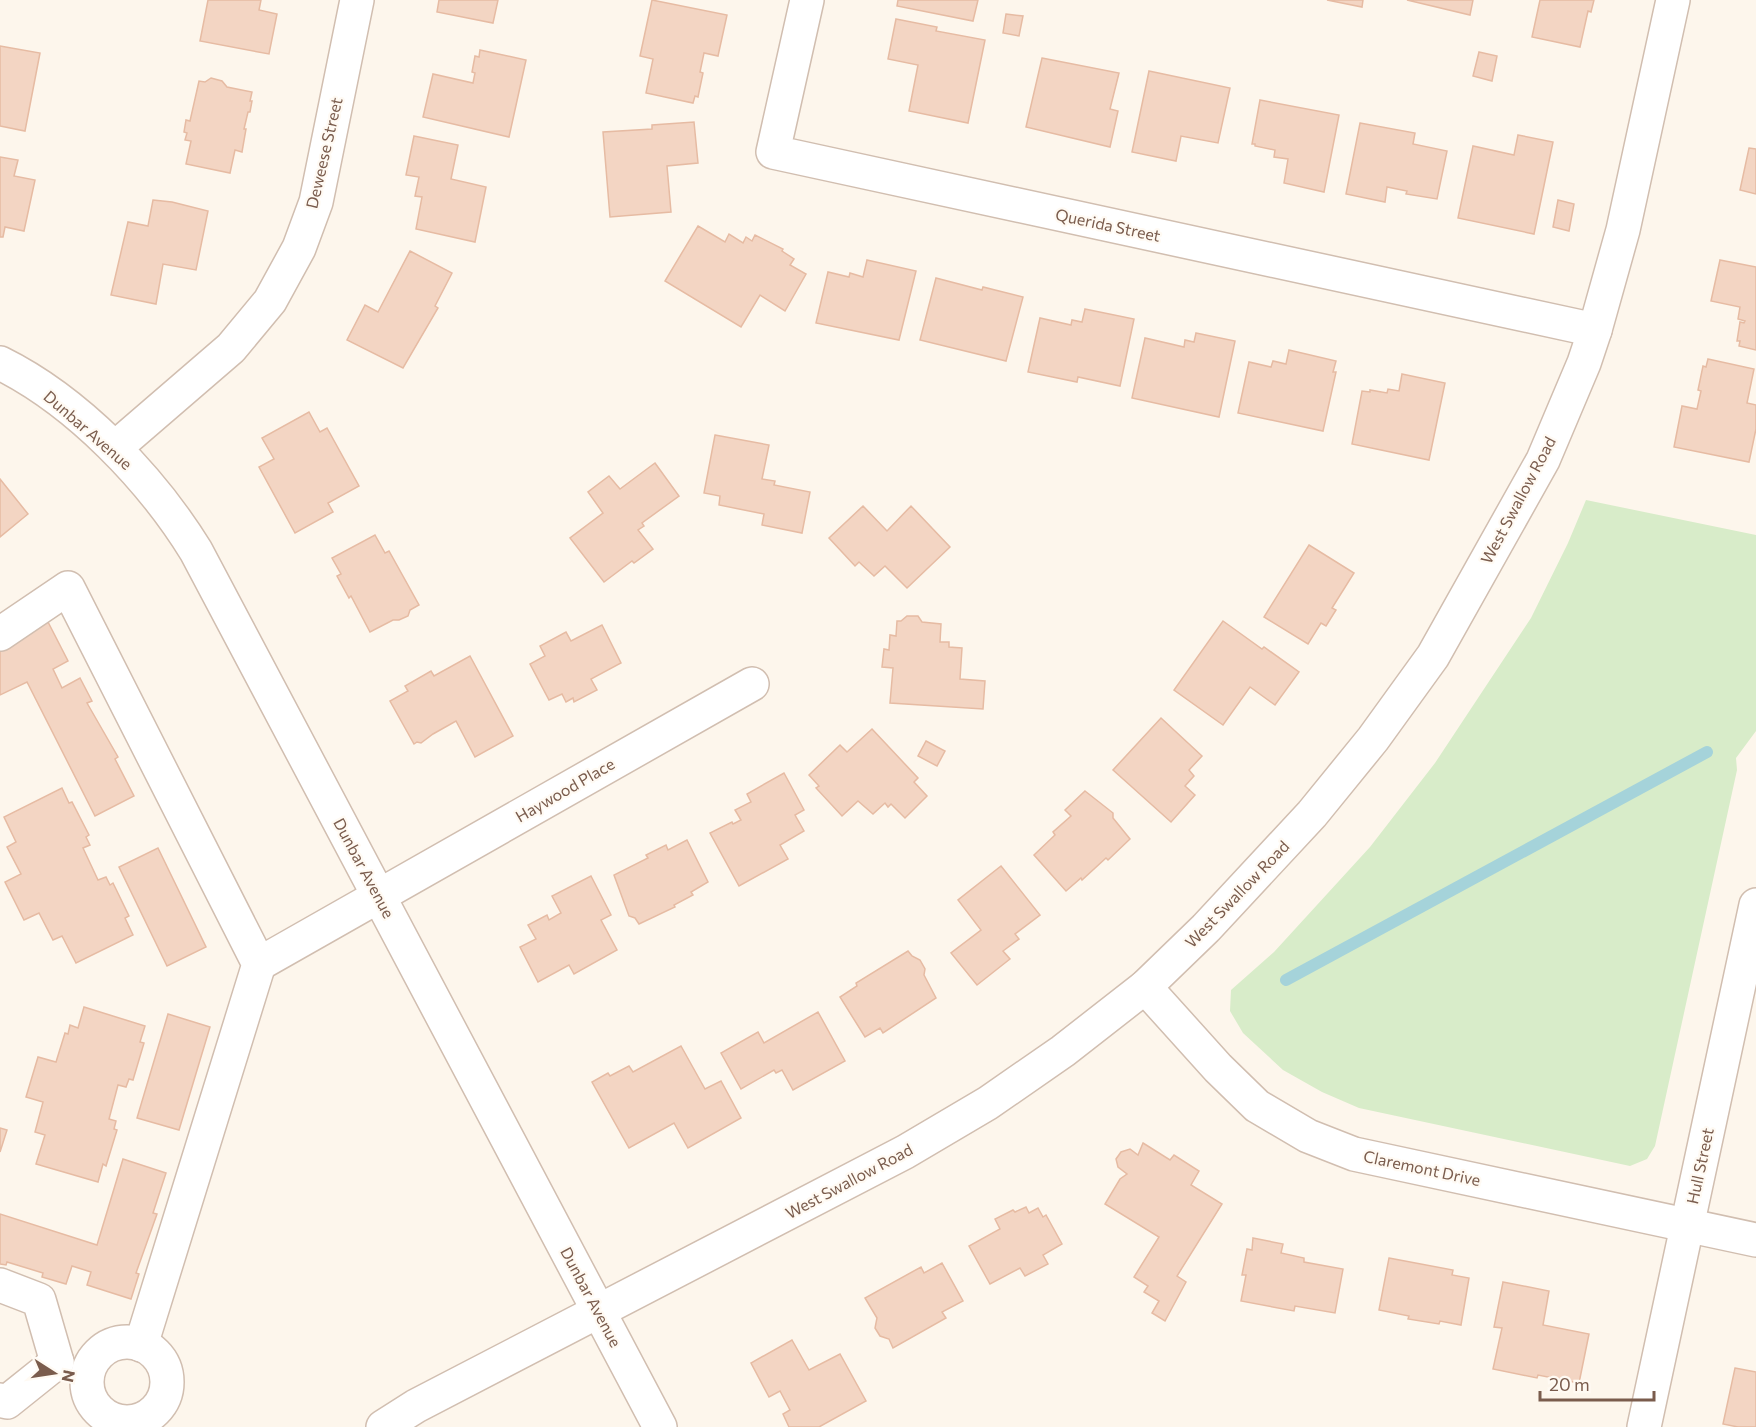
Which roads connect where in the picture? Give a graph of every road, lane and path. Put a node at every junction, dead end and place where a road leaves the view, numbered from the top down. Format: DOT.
graph roads {
  1 [pos="357,0"];
  2 [pos="807,0"];
  3 [pos="1673,0"];
  4 [pos="1595,330"];
  5 [pos="0,363"];
  6 [pos="115,448"];
  7 [pos="0,633"];
  8 [pos="752,684"];
  9 [pos="379,896"];
  10 [pos="1756,905"];
  11 [pos="260,964"];
  12 [pos="1145,987"];
  13 [pos="1687,1226"];
  14 [pos="1756,1240"];
  15 [pos="0,1285"];
  16 [pos="599,1312"];
  17 [pos="141,1345"];
  18 [pos="57,1362"];
  19 [pos="88,1373"];
  20 [pos="0,1400"];
  21 [pos="112,1424"];
  22 [pos="383,1427"];
  23 [pos="660,1427"];
  24 [pos="1644,1427"];
  1 -- 6 [label="street, Deweese Street"];
  2 -- 4 [label="street, Querida Street"];
  3 -- 4 [label="street, West Swallow Road"];
  4 -- 12 [label="street, West Swallow Road"];
  5 -- 6 [label="street, Dunbar Avenue"];
  6 -- 9 [label="street, Dunbar Avenue"];
  7 -- 11 [label="street"];
  8 -- 9 [label="street, Haywood Place"];
  9 -- 11 [label="street, Haywood Place"];
  9 -- 16 [label="street, Dunbar Avenue"];
  10 -- 13 [label="street, Hull Street"];
  11 -- 17 [label="street"];
  12 -- 13 [label="street, Claremont Drive"];
  12 -- 16 [label="street, West Swallow Road"];
  13 -- 14 [label="street, Claremont Drive"];
  13 -- 24 [label="street, Hull Street"];
  15 -- 18 [label="street"];
  16 -- 22 [label="street, West Swallow Road"];
  16 -- 23 [label="street, Dunbar Avenue"];
  17 -- 19 [label="street"];
  17 -- 21 [label="street"];
  18 -- 19 [label="street"];
  18 -- 20 [label="street"];
  19 -- 21 [label="street"];
}
